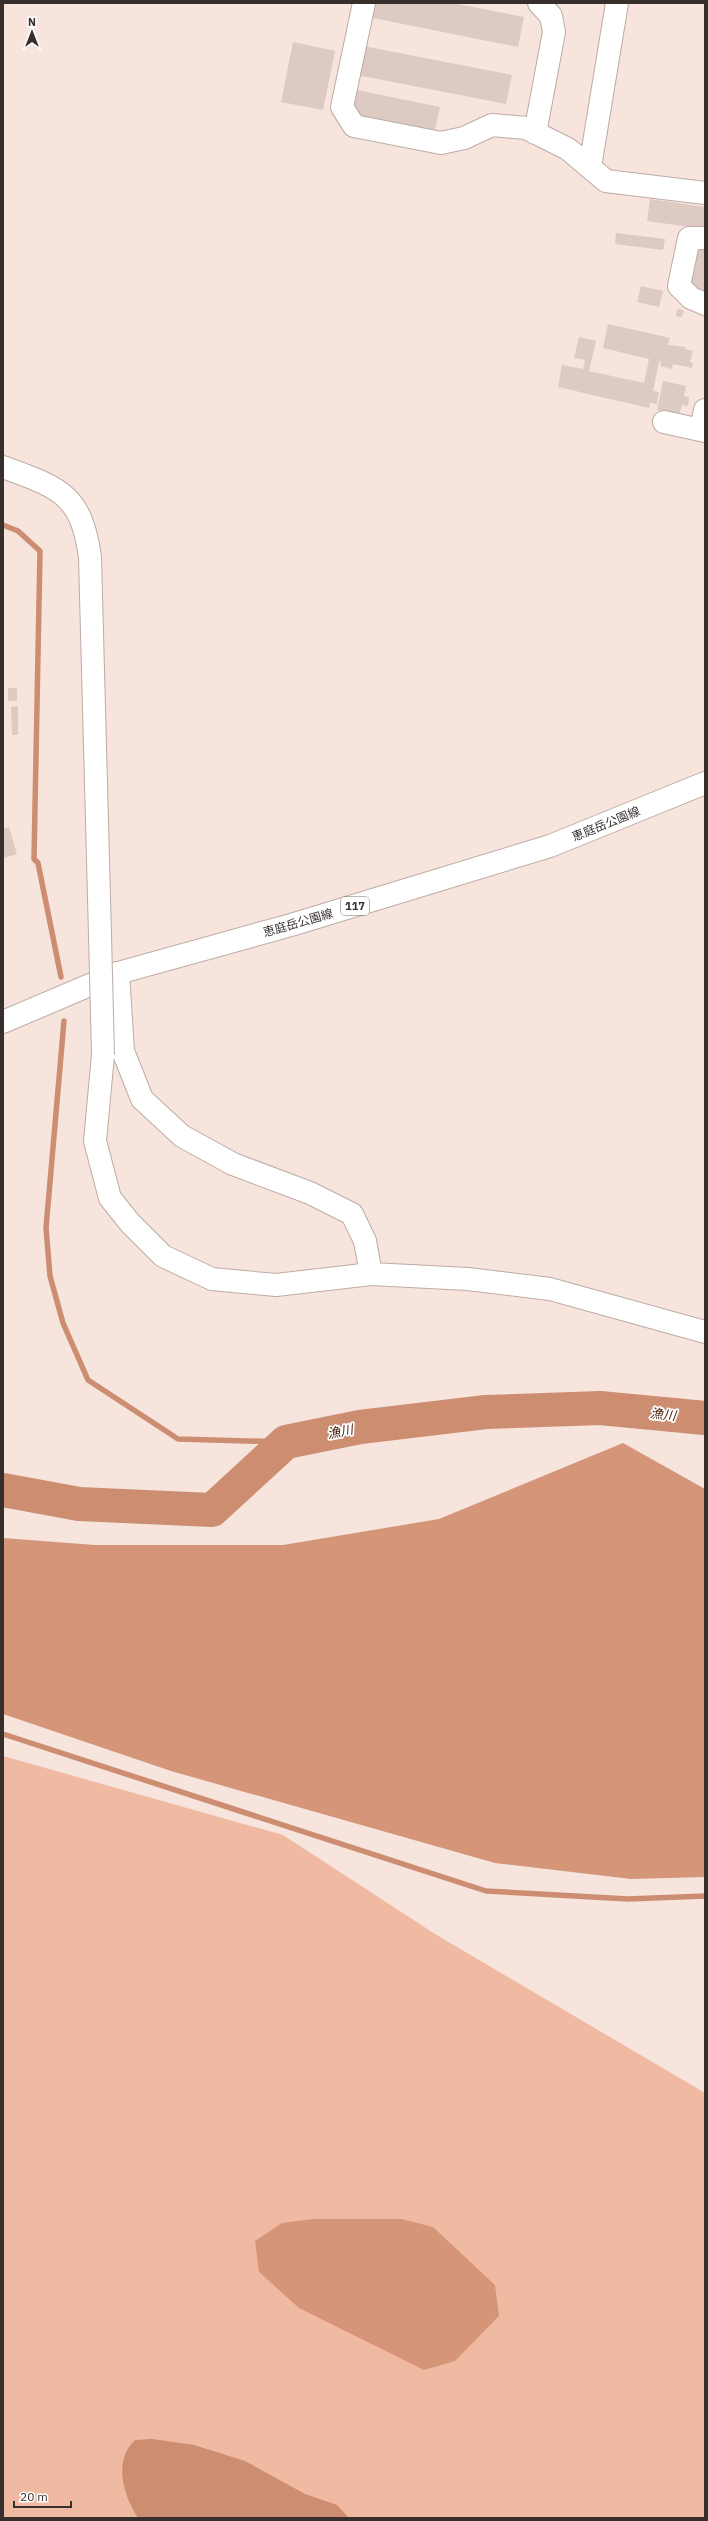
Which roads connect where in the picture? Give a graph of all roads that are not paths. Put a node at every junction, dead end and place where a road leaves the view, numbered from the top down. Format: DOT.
graph roads {
  1 [pos="364,3"];
  2 [pos="539,3"];
  3 [pos="617,3"];
  4 [pos="535,133"];
  5 [pos="590,167"];
  6 [pos="705,193"];
  7 [pos="705,238"];
  8 [pos="705,304"];
  9 [pos="664,422"];
  10 [pos="704,424"];
  11 [pos="3,467"];
  12 [pos="705,783"];
  13 [pos="118,973"];
  14 [pos="3,1022"];
  15 [pos="372,1274"];
  16 [pos="705,1332"];
  1 -- 4 [label="street"];
  2 -- 4 [label="street"];
  3 -- 5 [label="street"];
  4 -- 5 [label="street"];
  5 -- 6 [label="street"];
  7 -- 8 [label="street"];
  9 -- 10 [label="street"];
  11 -- 15 [label="street, bridge"];
  12 -- 13 [label="street, 恵庭岳公園線 / 117"];
  13 -- 14 [label="street, 恵庭岳公園線 / 117"];
  13 -- 15 [label="street"];
  15 -- 16 [label="street"];
}
